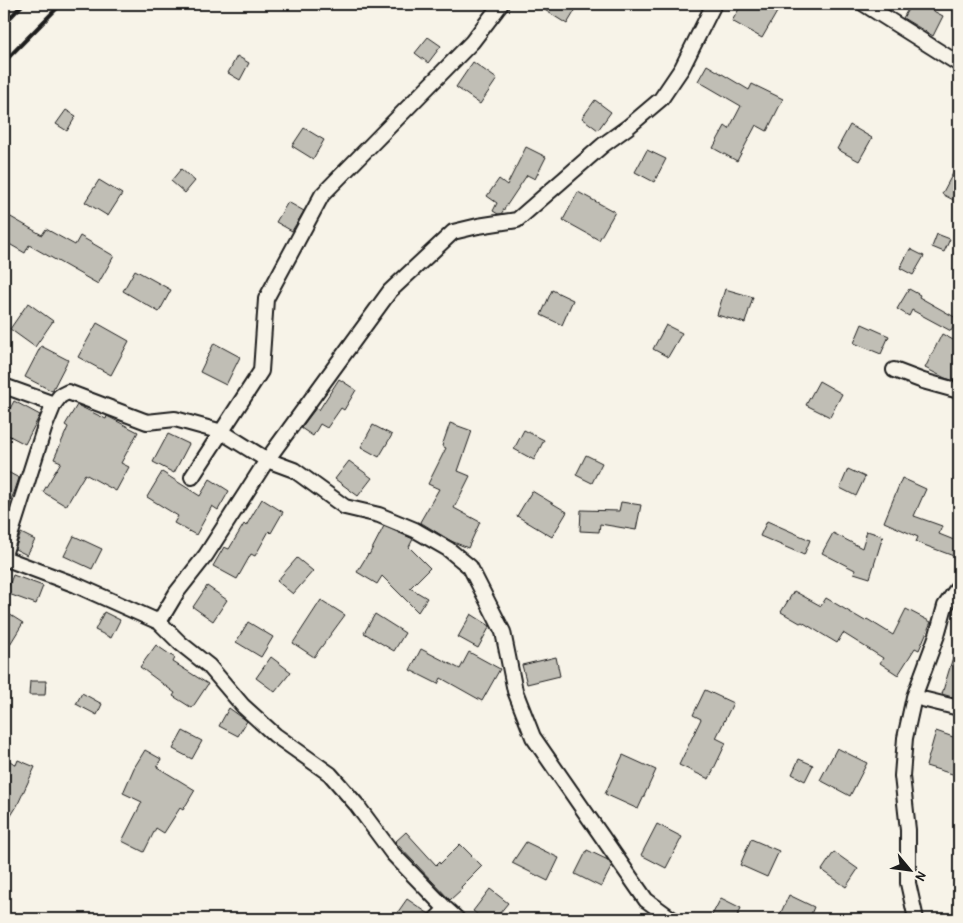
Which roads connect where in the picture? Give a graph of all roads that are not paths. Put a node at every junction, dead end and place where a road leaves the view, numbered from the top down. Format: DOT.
graph roads {
  1 [pos="501,4"];
  2 [pos="714,4"];
  3 [pos="864,4"];
  4 [pos="959,64"];
  5 [pos="894,370"];
  6 [pos="4,386"];
  7 [pos="959,391"];
  8 [pos="54,404"];
  9 [pos="222,432"];
  10 [pos="266,460"];
  11 [pos="192,477"];
  12 [pos="4,556"];
  13 [pos="959,586"];
  14 [pos="159,622"];
  15 [pos="914,697"];
  16 [pos="959,708"];
  17 [pos="446,909"];
  18 [pos="436,919"];
  19 [pos="457,919"];
  20 [pos="672,919"];
  21 [pos="916,919"];
  1 -- 9 [label="street"];
  2 -- 10 [label="street"];
  3 -- 4 [label="street"];
  5 -- 7 [label="street"];
  6 -- 8 [label="street"];
  8 -- 9 [label="street"];
  8 -- 12 [label="street"];
  9 -- 10 [label="street"];
  9 -- 11 [label="street"];
  10 -- 14 [label="street"];
  10 -- 20 [label="street"];
  12 -- 14 [label="street"];
  13 -- 15 [label="street"];
  14 -- 17 [label="street"];
  15 -- 16 [label="street"];
  15 -- 21 [label="street"];
  17 -- 18 [label="street"];
  17 -- 19 [label="street"];
}
